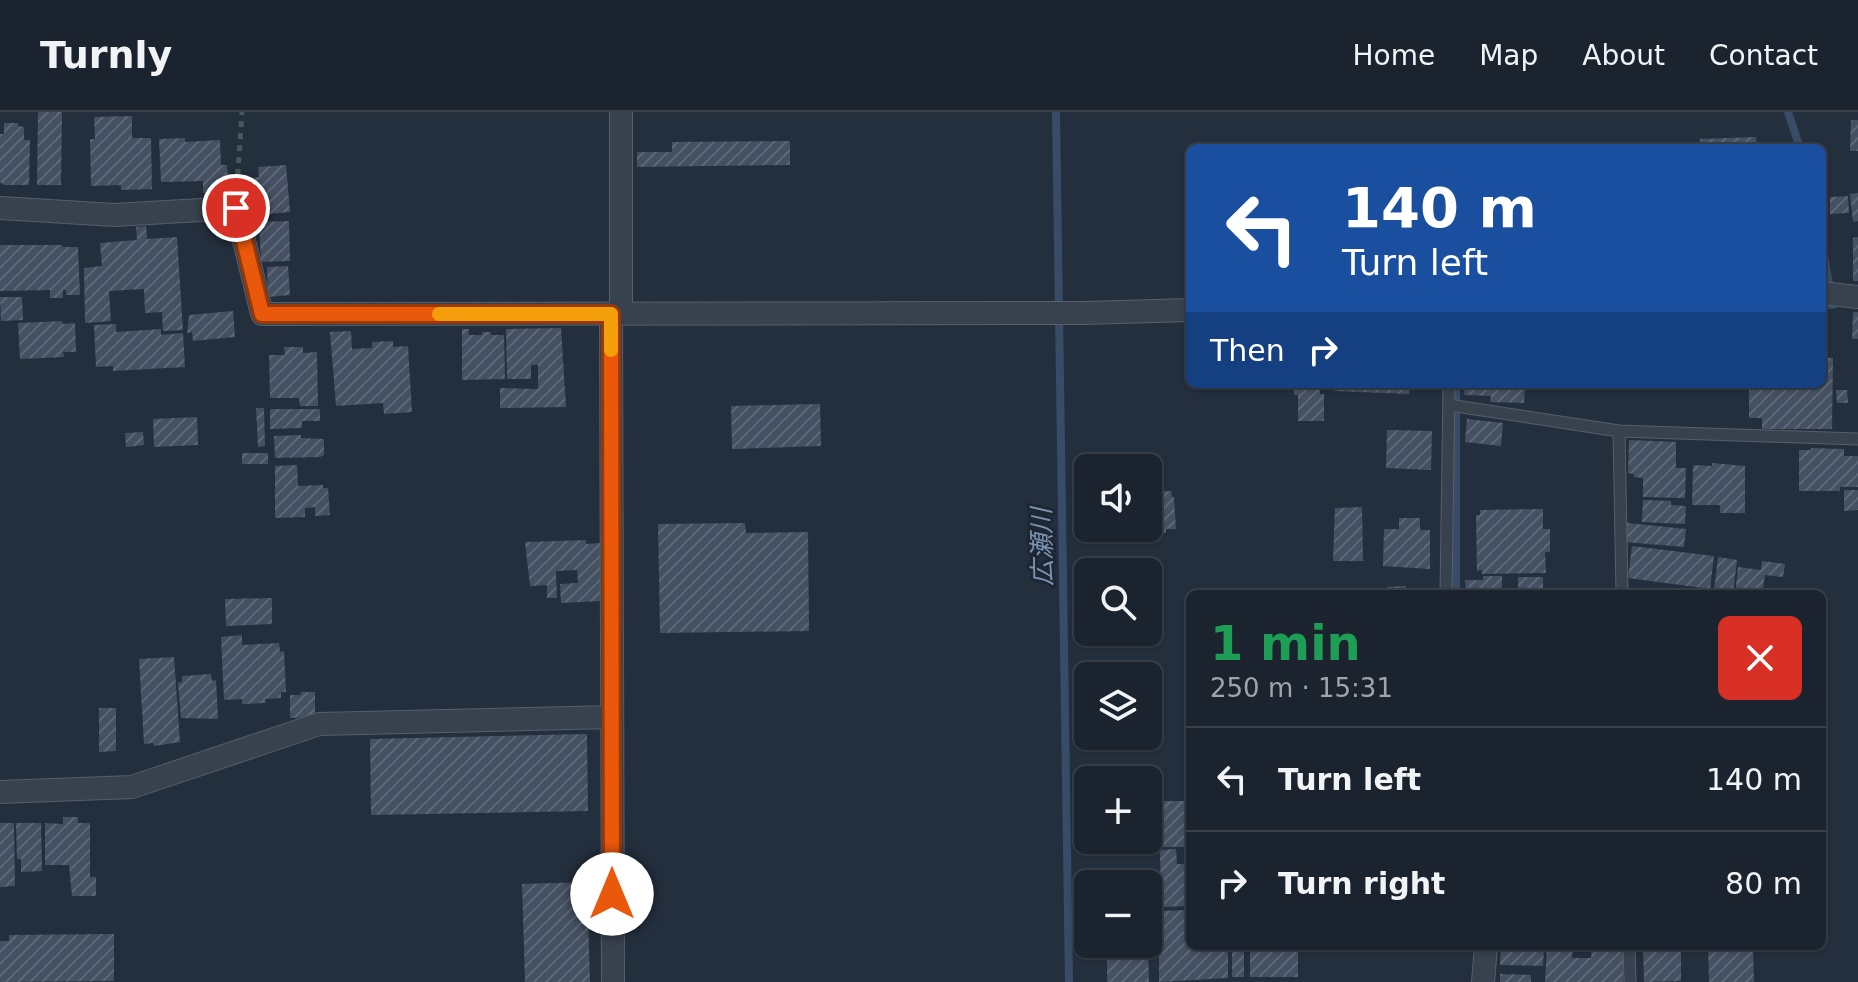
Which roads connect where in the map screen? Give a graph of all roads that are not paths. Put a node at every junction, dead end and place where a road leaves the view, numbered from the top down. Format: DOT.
graph roads {
  1 [pos="621,112"];
  2 [pos="0,208"];
  3 [pos="1186,310"];
  4 [pos="616,314"];
  5 [pos="1449,388"];
  6 [pos="1449,405"];
  7 [pos="1619,431"];
  8 [pos="1858,439"];
  9 [pos="1446,590"];
  10 [pos="1622,590"];
  11 [pos="612,717"];
  12 [pos="0,792"];
  13 [pos="1486,950"];
  14 [pos="1629,950"];
  15 [pos="613,982"];
  16 [pos="1483,982"];
  17 [pos="1630,982"];
  1 -- 4 [label="street"];
  2 -- 4 [label="street"];
  3 -- 4 [label="street"];
  4 -- 11 [label="street"];
  5 -- 6 [label="lane"];
  6 -- 7 [label="lane"];
  6 -- 9 [label="lane"];
  7 -- 8 [label="lane"];
  7 -- 10 [label="lane"];
  11 -- 12 [label="street"];
  11 -- 15 [label="street"];
  13 -- 16 [label="street"];
  14 -- 17 [label="lane"];
}
